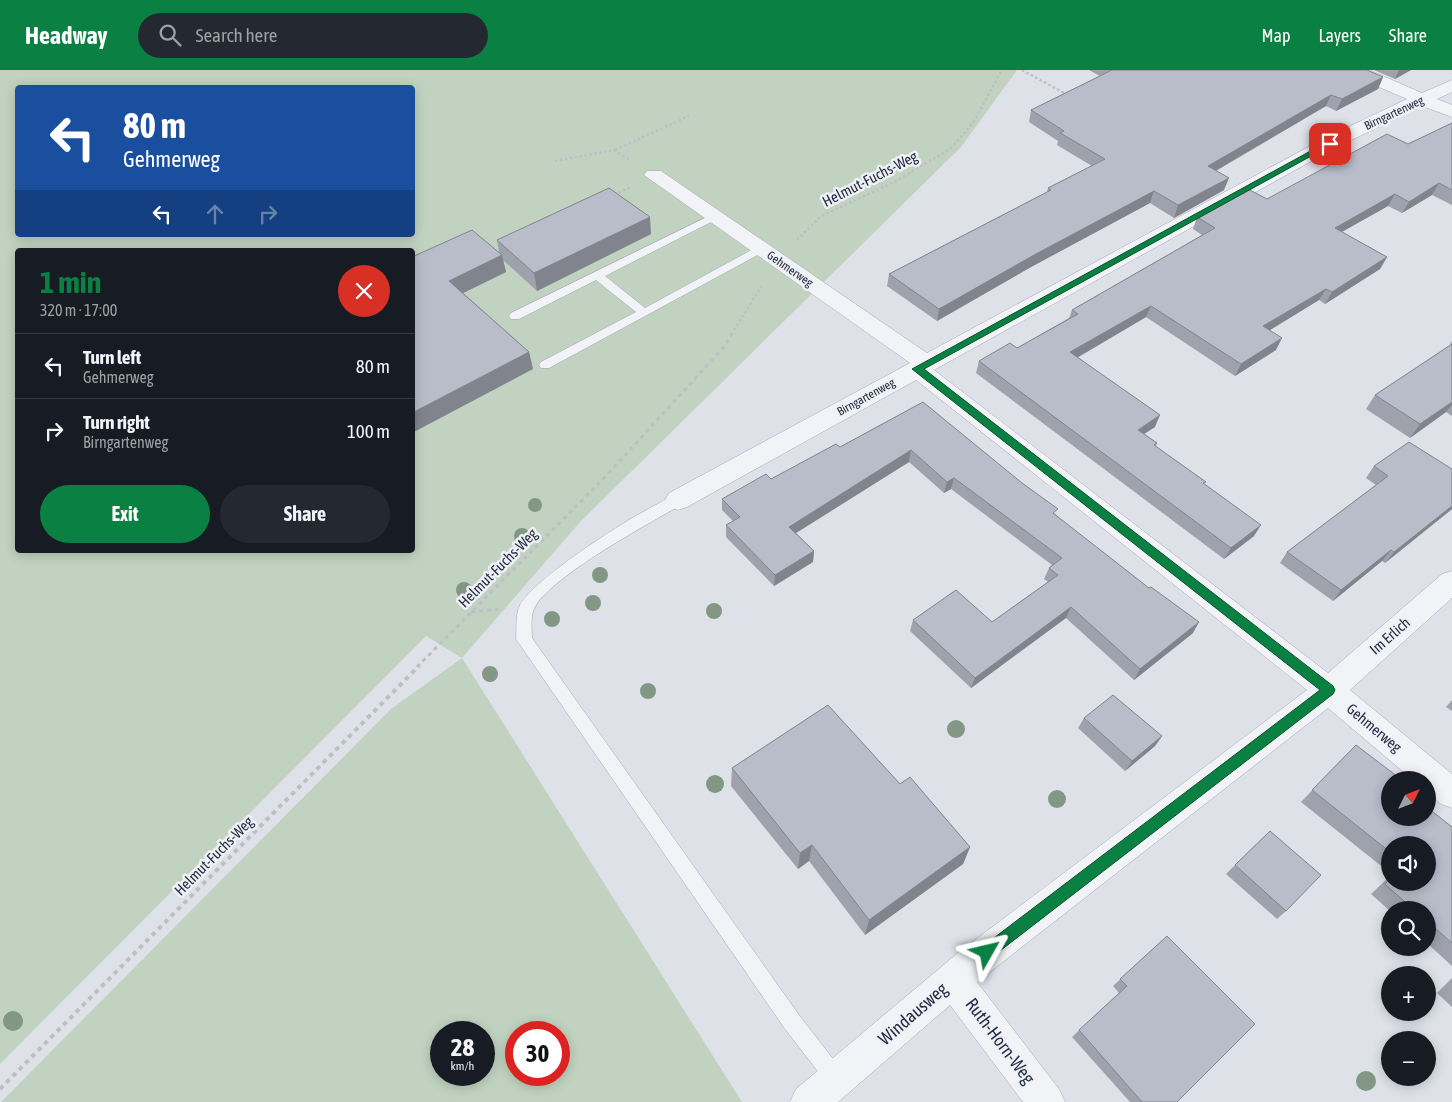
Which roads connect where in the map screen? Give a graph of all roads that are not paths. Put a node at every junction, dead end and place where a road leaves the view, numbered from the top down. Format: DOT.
graph roads {
  1 [pos="1354,70"];
  2 [pos="1452,85"];
  3 [pos="1423,99"];
  4 [pos="1452,112"];
  5 [pos="654,176"];
  6 [pos="713,217"];
  7 [pos="769,255"];
  8 [pos="598,276"];
  9 [pos="644,313"];
  10 [pos="515,316"];
  11 [pos="545,365"];
  12 [pos="922,366"];
  13 [pos="678,500"];
  14 [pos="1452,582"];
  15 [pos="1329,690"];
  16 [pos="1452,794"];
  17 [pos="953,979"];
  18 [pos="837,1080"];
  19 [pos="809,1102"];
  20 [pos="1046,1102"];
  1 -- 3 [label="street"];
  2 -- 3 [label="street, Birngartenweg"];
  3 -- 4 [label="street"];
  3 -- 12 [label="street, Birngartenweg"];
  5 -- 6 [label="street, Gehmerweg"];
  6 -- 7 [label="street, Gehmerweg"];
  6 -- 8 [label="lane"];
  7 -- 9 [label="lane"];
  7 -- 12 [label="street, Gehmerweg"];
  8 -- 9 [label="lane"];
  8 -- 10 [label="lane"];
  9 -- 11 [label="lane"];
  12 -- 13 [label="street, Birngartenweg"];
  12 -- 15 [label="street, Gehmerweg"];
  13 -- 18 [label="lane"];
  14 -- 15 [label="street, Im Erlich"];
  15 -- 16 [label="street, Gehmerweg"];
  15 -- 17 [label="street, Windausweg"];
  17 -- 18 [label="street, Windausweg"];
  17 -- 20 [label="street, Ruth-Horn-Weg"];
  18 -- 19 [label="street, Windausweg"];
}
